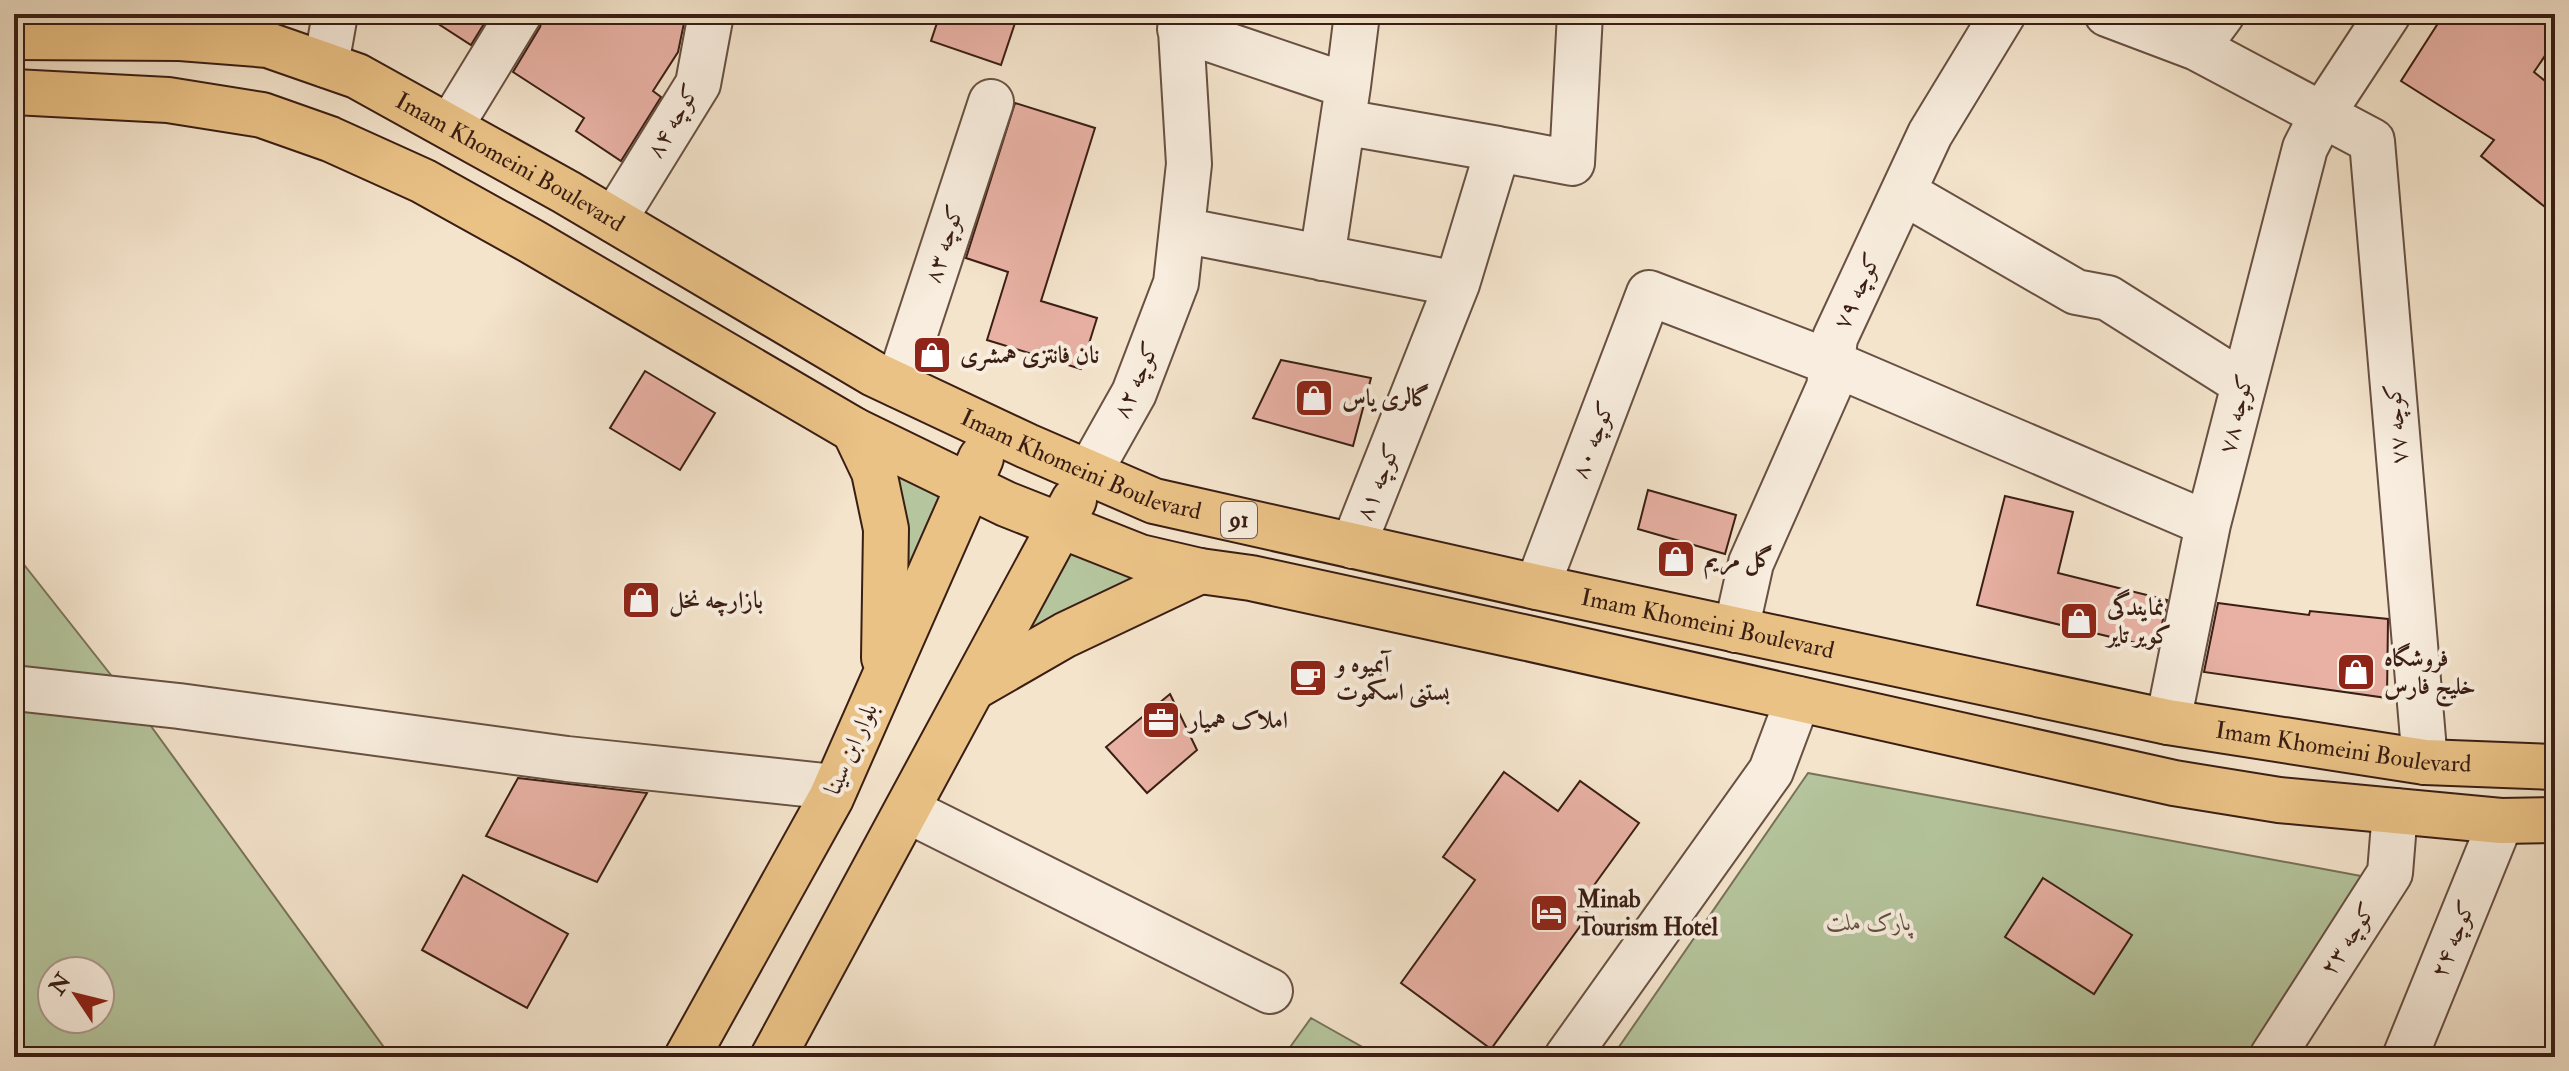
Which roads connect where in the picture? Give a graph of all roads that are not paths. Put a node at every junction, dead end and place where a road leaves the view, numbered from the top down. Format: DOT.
graph roads {
  1 [pos="335,14"];
  2 [pos="519,14"];
  3 [pos="711,14"];
  4 [pos="1357,14"];
  5 [pos="1580,14"];
  6 [pos="2003,14"];
  7 [pos="2107,14"];
  8 [pos="2222,14"];
  9 [pos="2388,14"];
  10 [pos="1180,22"];
  11 [pos="82,26"];
  12 [pos="180,26"];
  13 [pos="14,37"];
  14 [pos="2197,48"];
  15 [pos="326,65"];
  16 [pos="14,92"];
  17 [pos="991,102"];
  18 [pos="1346,104"];
  19 [pos="2323,113"];
  20 [pos="450,127"];
  21 [pos="1498,149"];
  22 [pos="1903,192"];
  23 [pos="614,220"];
  24 [pos="1182,230"];
  25 [pos="1322,258"];
  26 [pos="1457,284"];
  27 [pos="1832,363"];
  28 [pos="2244,384"];
  29 [pos="898,385"];
  30 [pos="854,430"];
  31 [pos="993,430"];
  32 [pos="1089,473"];
  33 [pos="969,486"];
  34 [pos="2208,524"];
  35 [pos="1060,526"];
  36 [pos="1353,546"];
  37 [pos="1200,571"];
  38 [pos="1537,587"];
  39 [pos="1736,630"];
  40 [pos="883,677"];
  41 [pos="14,688"];
  42 [pos="973,688"];
  43 [pos="1798,699"];
  44 [pos="2168,722"];
  45 [pos="2425,762"];
  46 [pos="2555,767"];
  47 [pos="834,787"];
  48 [pos="907,810"];
  49 [pos="2395,811"];
  50 [pos="2555,820"];
  51 [pos="2501,821"];
  52 [pos="1270,991"];
  53 [pos="687,1057"];
  54 [pos="773,1057"];
  55 [pos="1567,1057"];
  56 [pos="2272,1057"];
  57 [pos="2405,1057"];
  1 -- 15 [label="street"];
  2 -- 20 [label="street"];
  3 -- 23 [label="street, کوچه ۸۴"];
  4 -- 18 [label="street"];
  5 -- 21 [label="street"];
  6 -- 22 [label="street, کوچه ۷۹"];
  7 -- 14 [label="street"];
  8 -- 14 [label="street"];
  9 -- 19 [label="street, کوچه ۷۸"];
  10 -- 18 [label="street"];
  10 -- 24 [label="street, کوچه ۸۲"];
  11 -- 12 [label="main road, Imam Khomeini Boulevard / 91"];
  11 -- 13 [label="main road, Imam Khomeini Boulevard / 91"];
  12 -- 15 [label="main road, Imam Khomeini Boulevard / 91"];
  14 -- 19 [label="street"];
  15 -- 20 [label="main road, Imam Khomeini Boulevard / 91"];
  16 -- 30 [label="main road, 91"];
  17 -- 29 [label="street, کوچه ۸۳"];
  18 -- 21 [label="street"];
  18 -- 25 [label="street"];
  19 -- 28 [label="street, کوچه ۷۸"];
  19 -- 45 [label="street, کوچه ۷۷"];
  20 -- 23 [label="main road, Imam Khomeini Boulevard / 91"];
  21 -- 26 [label="street, کوچه ۸۱"];
  22 -- 27 [label="street, کوچه ۷۹"];
  22 -- 28 [label="street"];
  23 -- 29 [label="main road, Imam Khomeini Boulevard / 91"];
  24 -- 25 [label="street"];
  24 -- 32 [label="street, کوچه ۸۲"];
  25 -- 26 [label="street"];
  26 -- 36 [label="street, کوچه ۸۱"];
  27 -- 34 [label="street"];
  27 -- 38 [label="street, کوچه ۸۰"];
  27 -- 39 [label="street, کوچه ۷۹"];
  28 -- 34 [label="street, کوچه ۷۸"];
  29 -- 31 [label="main road, Imam Khomeini Boulevard / 91"];
  30 -- 33 [label="main road, 91"];
  30 -- 40 [label="main road"];
  31 -- 32 [label="main road, Imam Khomeini Boulevard / 91"];
  31 -- 33 [label="main road, بلوار ابن سینا"];
  32 -- 35 [label="main road"];
  32 -- 36 [label="main road, Imam Khomeini Boulevard / 91"];
  33 -- 35 [label="main road, 91"];
  33 -- 40 [label="main road, بلوار ابن سینا"];
  34 -- 44 [label="street, کوچه ۷۸"];
  35 -- 37 [label="main road, 91"];
  35 -- 42 [label="main road"];
  36 -- 38 [label="main road, Imam Khomeini Boulevard / 91"];
  37 -- 42 [label="main road"];
  37 -- 43 [label="main road, 91"];
  38 -- 39 [label="main road, Imam Khomeini Boulevard / 91"];
  39 -- 44 [label="main road, Imam Khomeini Boulevard / 91"];
  40 -- 47 [label="main road, بلوار ابن سینا"];
  41 -- 47 [label="street"];
  42 -- 48 [label="main road"];
  43 -- 49 [label="main road, 91"];
  43 -- 55 [label="street"];
  44 -- 45 [label="main road, Imam Khomeini Boulevard / 91"];
  45 -- 46 [label="main road, Imam Khomeini Boulevard / 91"];
  47 -- 53 [label="main road, بلوار ابن سینا"];
  48 -- 52 [label="street"];
  48 -- 54 [label="main road"];
  49 -- 51 [label="main road, 91"];
  49 -- 56 [label="street, کوچه ۲۳"];
  50 -- 51 [label="main road, 91"];
  51 -- 57 [label="street, کوچه ۲۴"];
}
